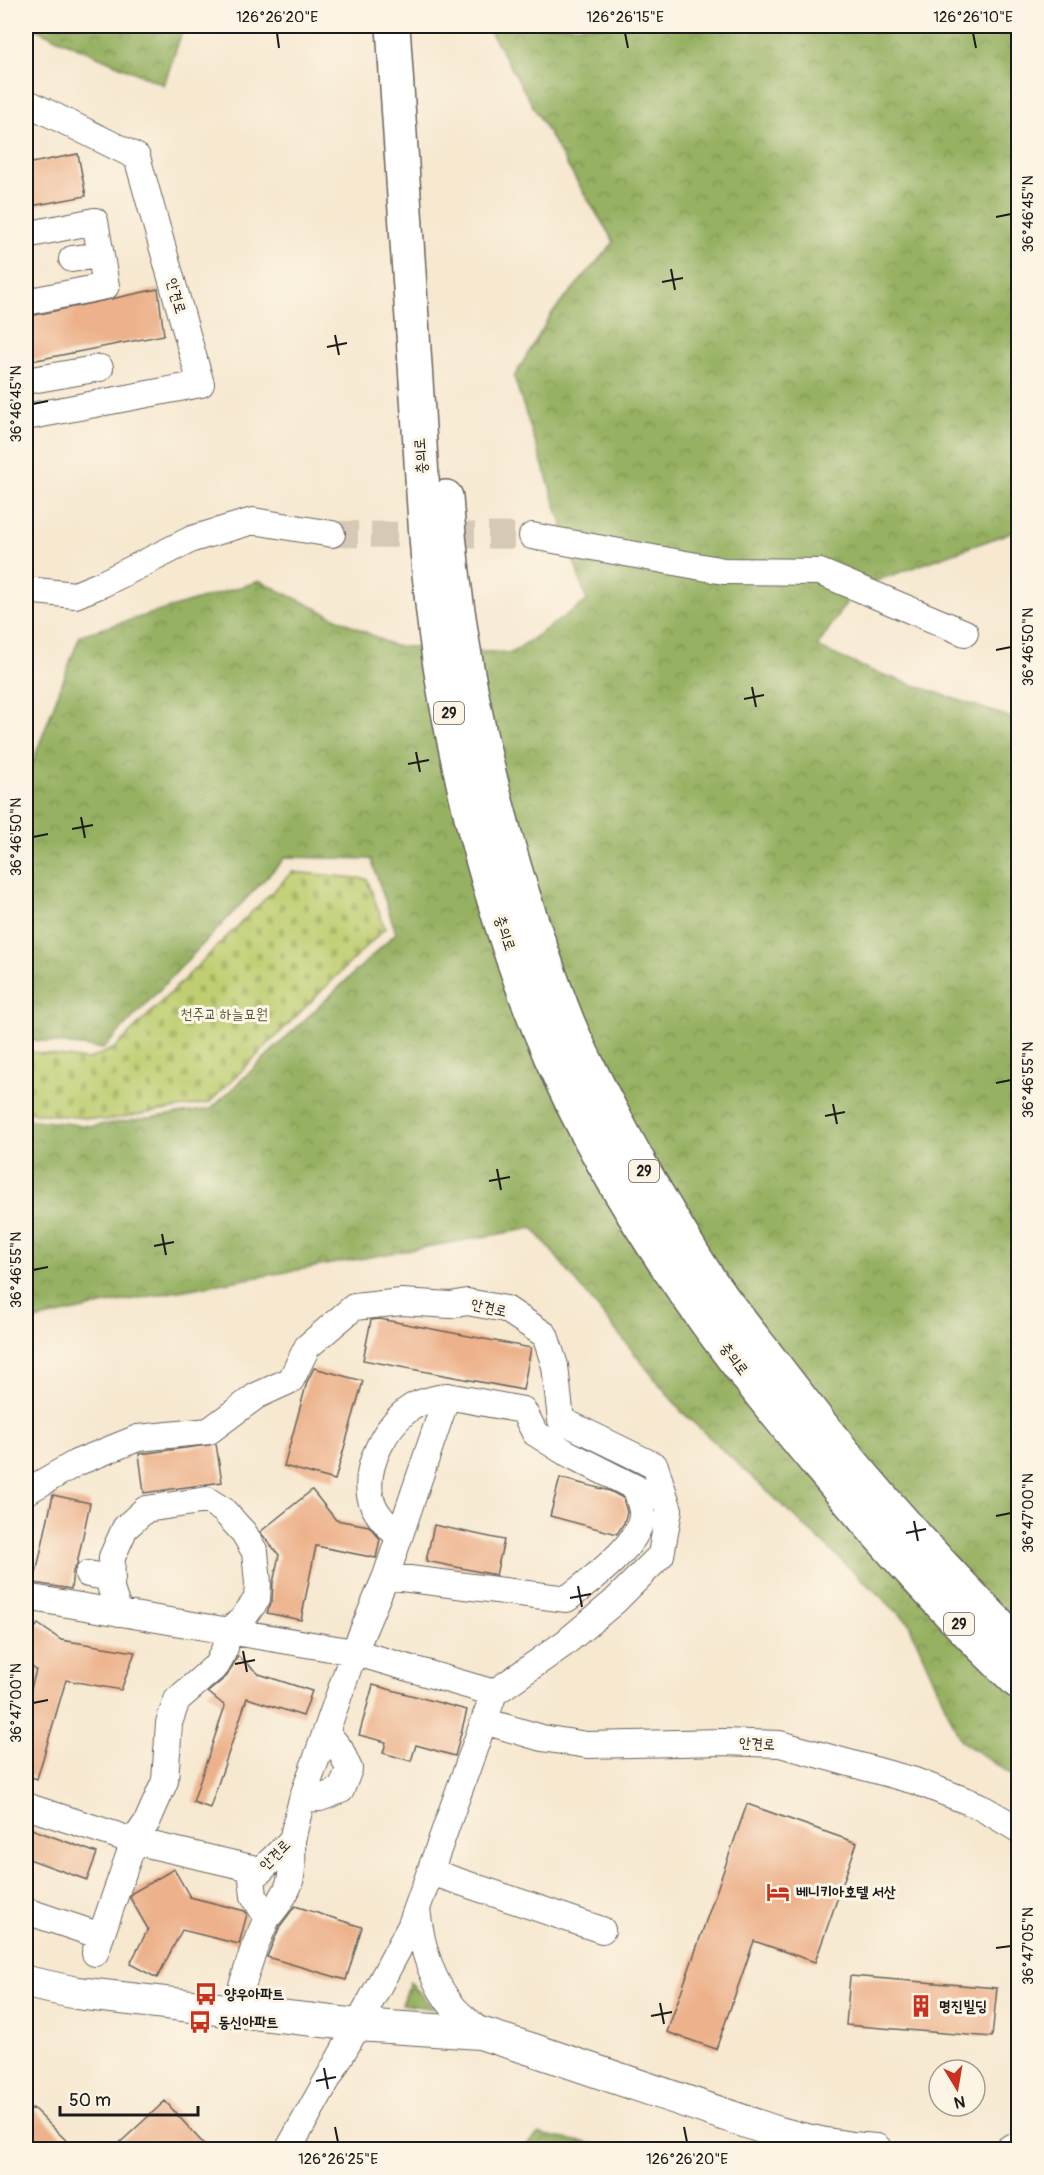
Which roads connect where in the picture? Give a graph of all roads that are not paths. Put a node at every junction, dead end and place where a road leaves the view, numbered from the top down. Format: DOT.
graph roads {
  1 [pos="393,26"];
  2 [pos="416,26"];
  3 [pos="26,102"];
  4 [pos="26,235"];
  5 [pos="100,255"];
  6 [pos="72,259"];
  7 [pos="26,302"];
  8 [pos="100,368"];
  9 [pos="26,381"];
  10 [pos="26,417"];
  11 [pos="332,534"];
  12 [pos="532,536"];
  13 [pos="26,590"];
  14 [pos="965,633"];
  15 [pos="447,1396"];
  16 [pos="26,1492"];
  17 [pos="399,1537"];
  18 [pos="386,1576"];
  19 [pos="26,1597"];
  20 [pos="120,1613"];
  21 [pos="227,1631"];
  22 [pos="1018,1643"];
  23 [pos="354,1652"];
  24 [pos="1018,1682"];
  25 [pos="494,1693"];
  26 [pos="484,1721"];
  27 [pos="326,1732"];
  28 [pos="302,1799"];
  29 [pos="26,1806"];
  30 [pos="1018,1829"];
  31 [pos="292,1840"];
  32 [pos="134,1841"];
  33 [pos="260,1870"];
  34 [pos="431,1872"];
  35 [pos="417,1909"];
  36 [pos="26,1911"];
  37 [pos="267,1918"];
  38 [pos="602,1930"];
  39 [pos="26,1982"];
  40 [pos="242,1986"];
  41 [pos="358,2025"];
  42 [pos="480,2034"];
  43 [pos="1018,2149"];
  44 [pos="288,2150"];
  45 [pos="876,2150"];
  46 [pos="1012,2150"];
  1 -- 24 [label="highway, 충의로 / 29"];
  2 -- 22 [label="highway, 충의로 / 29"];
  3 -- 10 [label="street, 안견로"];
  4 -- 5 [label="street"];
  5 -- 6 [label="street"];
  5 -- 7 [label="street"];
  8 -- 9 [label="street"];
  11 -- 13 [label="street"];
  12 -- 14 [label="street"];
  15 -- 17 [label="street, 안견로"];
  15 -- 17 [label="street"];
  15 -- 18 [label="street"];
  16 -- 25 [label="street, 안견로"];
  17 -- 18 [label="street, 안견로"];
  18 -- 23 [label="street, 안견로"];
  19 -- 20 [label="street"];
  20 -- 21 [label="street"];
  20 -- 21 [label="street"];
  21 -- 23 [label="street"];
  21 -- 32 [label="street"];
  23 -- 25 [label="street"];
  23 -- 27 [label="street, 안견로"];
  25 -- 26 [label="street"];
  26 -- 30 [label="street, 안견로"];
  26 -- 34 [label="street"];
  27 -- 28 [label="street, 안견로"];
  27 -- 28 [label="street"];
  28 -- 31 [label="street, 안견로"];
  29 -- 32 [label="street"];
  31 -- 33 [label="street, 안견로"];
  31 -- 37 [label="street"];
  32 -- 33 [label="street"];
  32 -- 36 [label="street"];
  33 -- 37 [label="street, 안견로"];
  34 -- 35 [label="street"];
  34 -- 38 [label="street"];
  35 -- 41 [label="street"];
  35 -- 42 [label="street"];
  37 -- 40 [label="street"];
  39 -- 41 [label="main road"];
  41 -- 42 [label="main road"];
  41 -- 44 [label="street"];
  42 -- 45 [label="main road"];
  43 -- 46 [label="main road"];
}
